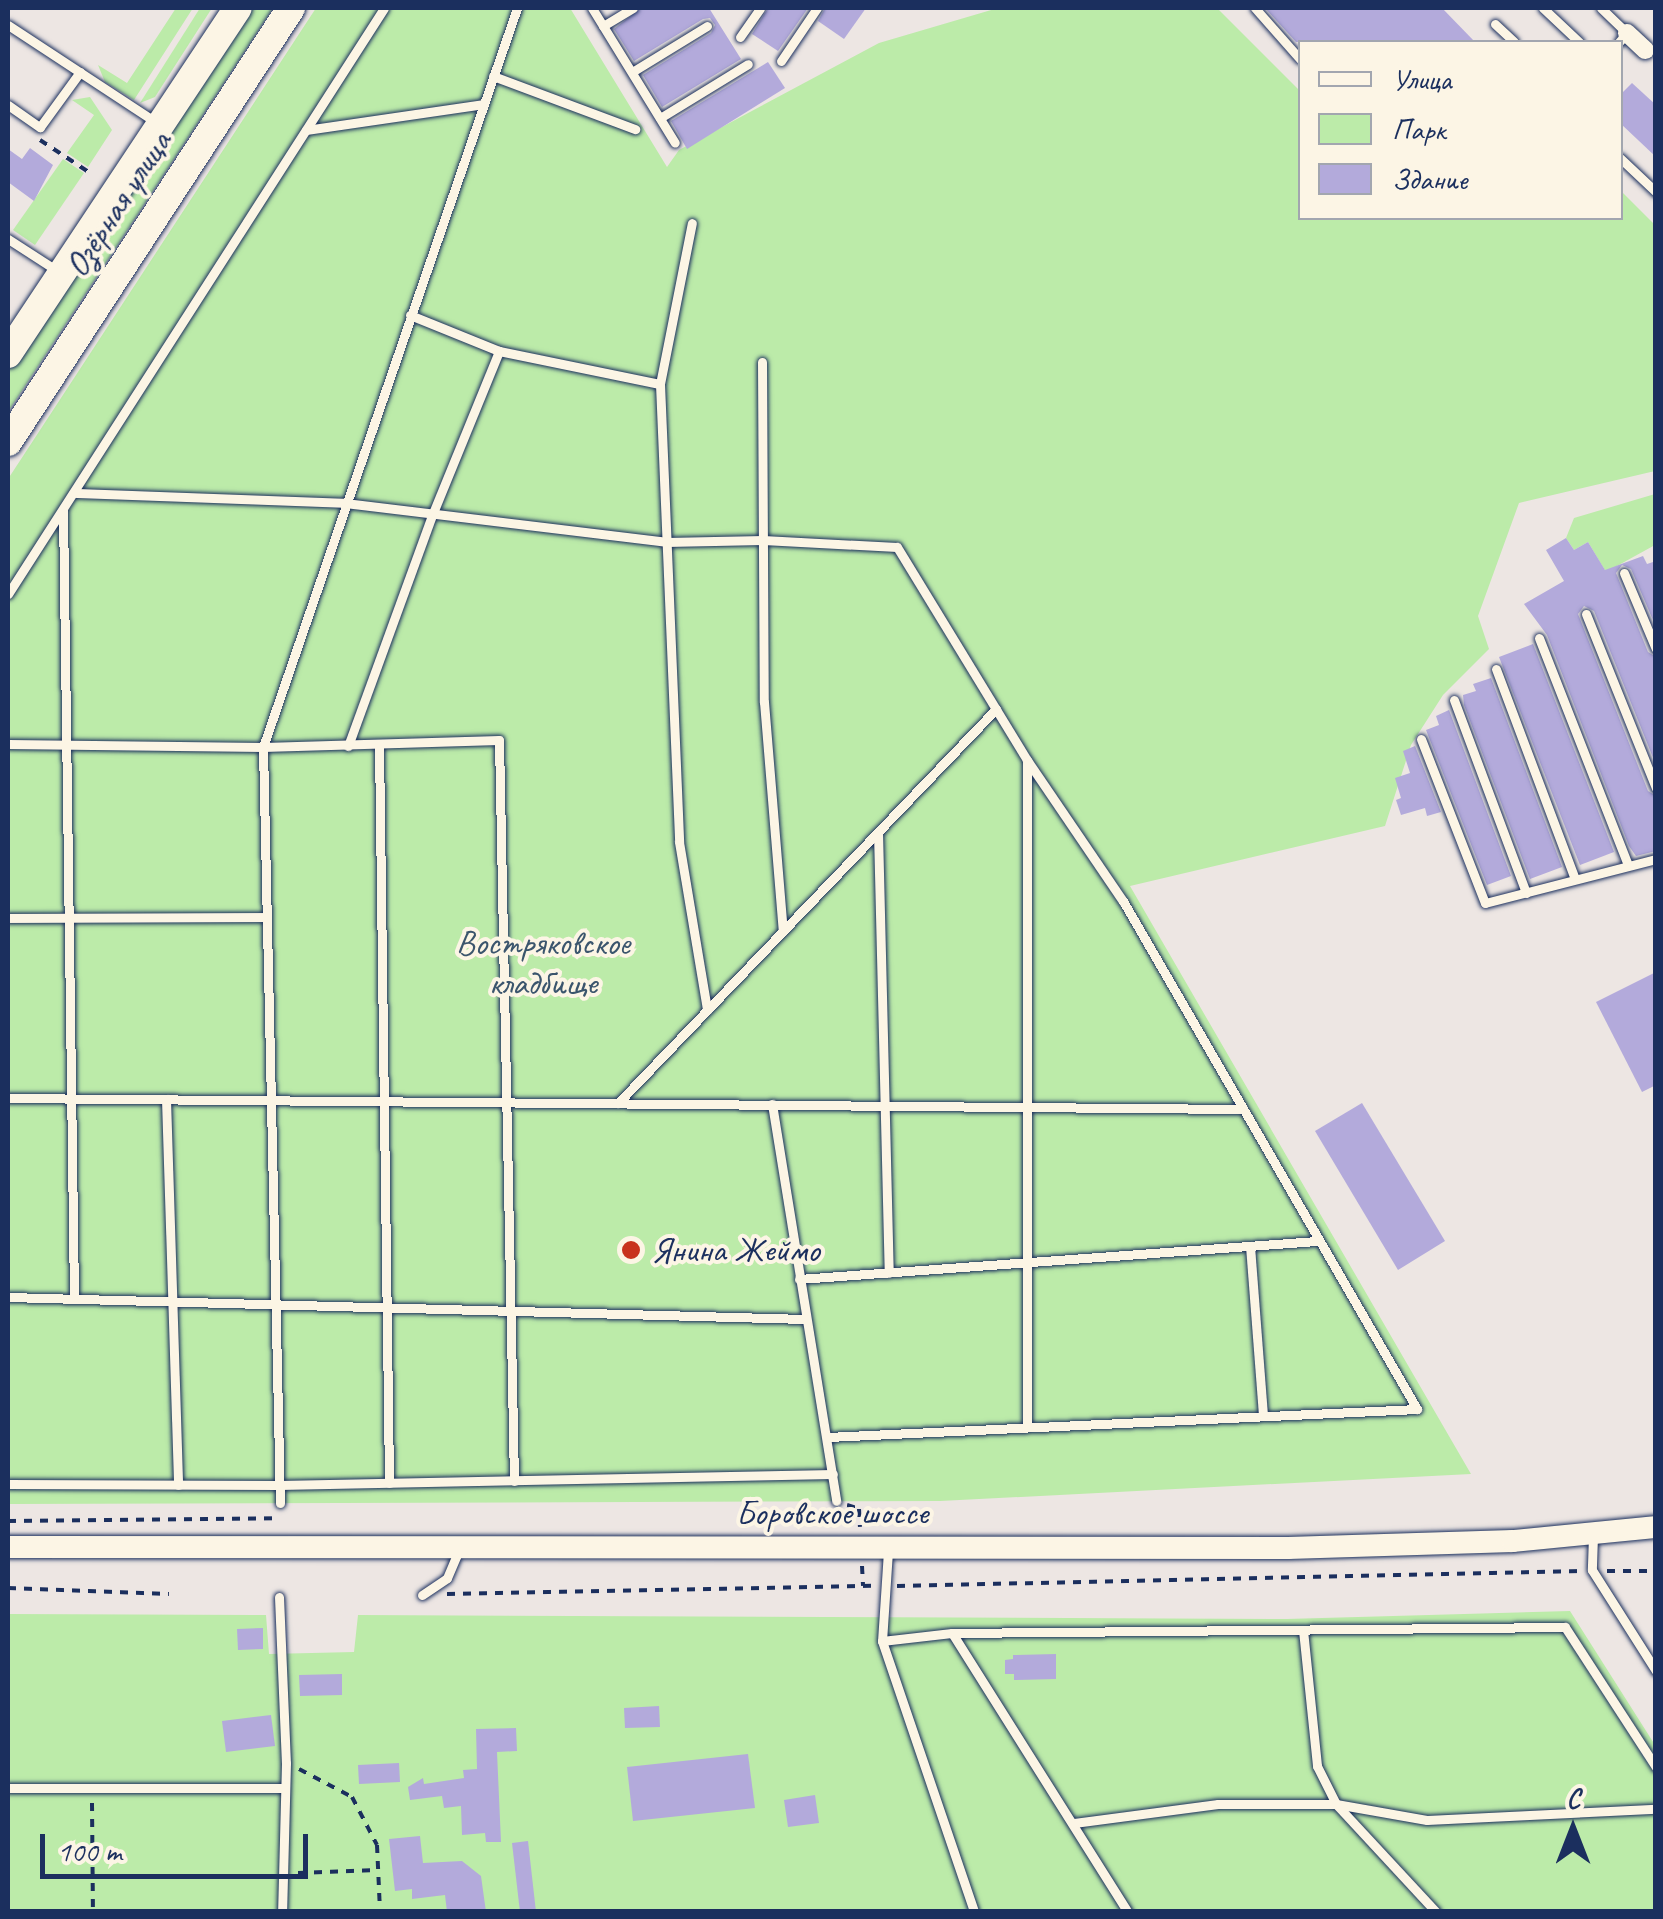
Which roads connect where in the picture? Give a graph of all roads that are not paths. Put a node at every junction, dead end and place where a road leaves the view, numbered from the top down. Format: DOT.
graph roads {
  1 [pos="238,8"];
  2 [pos="291,8"];
  3 [pos="384,8"];
  4 [pos="517,8"];
  5 [pos="592,8"];
  6 [pos="634,8"];
  7 [pos="760,8"];
  8 [pos="817,8"];
  9 [pos="1254,8"];
  10 [pos="1543,8"];
  11 [pos="1602,8"];
  12 [pos="1496,24"];
  13 [pos="8,25"];
  14 [pos="603,26"];
  15 [pos="707,26"];
  16 [pos="740,37"];
  17 [pos="1623,38"];
  18 [pos="1512,40"];
  19 [pos="1576,40"];
  20 [pos="1645,50"];
  21 [pos="1298,57"];
  22 [pos="780,61"];
  23 [pos="748,64"];
  24 [pos="80,72"];
  25 [pos="632,72"];
  26 [pos="493,76"];
  27 [pos="484,104"];
  28 [pos="8,105"];
  29 [pos="660,118"];
  30 [pos="160,124"];
  31 [pos="635,129"];
  32 [pos="306,130"];
  33 [pos="675,143"];
  34 [pos="1623,161"];
  35 [pos="1656,192"];
  36 [pos="692,223"];
  37 [pos="8,239"];
  38 [pos="61,274"];
  39 [pos="410,315"];
  40 [pos="499,351"];
  41 [pos="8,354"];
  42 [pos="762,362"];
  43 [pos="660,384"];
  44 [pos="8,442"];
  45 [pos="75,493"];
  46 [pos="345,502"];
  47 [pos="63,510"];
  48 [pos="433,513"];
  49 [pos="763,540"];
  50 [pos="666,542"];
  51 [pos="1624,573"];
  52 [pos="8,594"];
  53 [pos="1586,614"];
  54 [pos="1539,638"];
  55 [pos="1656,649"];
  56 [pos="1496,669"];
  57 [pos="1454,700"];
  58 [pos="996,709"];
  59 [pos="1421,738"];
  60 [pos="8,744"];
  61 [pos="67,745"];
  62 [pos="379,745"];
  63 [pos="348,746"];
  64 [pos="263,747"];
  65 [pos="1027,760"];
  66 [pos="1656,788"];
  67 [pos="878,832"];
  68 [pos="1656,859"];
  69 [pos="1628,865"];
  70 [pos="1575,880"];
  71 [pos="1526,893"];
  72 [pos="267,917"];
  73 [pos="8,918"];
  74 [pos="69,919"];
  75 [pos="783,931"];
  76 [pos="707,1010"];
  77 [pos="8,1098"];
  78 [pos="72,1098"];
  79 [pos="166,1099"];
  80 [pos="271,1100"];
  81 [pos="388,1101"];
  82 [pos="506,1102"];
  83 [pos="618,1103"];
  84 [pos="772,1104"];
  85 [pos="885,1105"];
  86 [pos="1027,1107"];
  87 [pos="1242,1108"];
  88 [pos="1316,1241"];
  89 [pos="1250,1246"];
  90 [pos="1027,1262"];
  91 [pos="890,1273"];
  92 [pos="800,1280"];
  93 [pos="8,1297"];
  94 [pos="74,1298"];
  95 [pos="172,1301"];
  96 [pos="275,1304"];
  97 [pos="388,1308"];
  98 [pos="510,1311"];
  99 [pos="806,1319"];
  100 [pos="1263,1416"];
  101 [pos="1026,1428"];
  102 [pos="828,1437"];
  103 [pos="833,1474"];
  104 [pos="514,1481"];
  105 [pos="389,1483"];
  106 [pos="8,1484"];
  107 [pos="178,1485"];
  108 [pos="279,1486"];
  109 [pos="836,1502"];
  110 [pos="280,1503"];
  111 [pos="1656,1528"];
  112 [pos="1592,1536"];
  113 [pos="8,1547"];
  114 [pos="460,1547"];
  115 [pos="888,1548"];
  116 [pos="422,1594"];
  117 [pos="279,1598"];
  118 [pos="1303,1630"];
  119 [pos="952,1633"];
  120 [pos="882,1641"];
  121 [pos="1656,1671"];
  122 [pos="1656,1766"];
  123 [pos="8,1788"];
  124 [pos="285,1788"];
  125 [pos="1336,1804"];
  126 [pos="1656,1809"];
  127 [pos="1074,1823"];
  128 [pos="282,1912"];
  129 [pos="974,1912"];
  130 [pos="1128,1912"];
  131 [pos="1436,1912"];
  1 -- 30 [label="main road, Озёрная улица"];
  2 -- 44 [label="main road, Озёрная улица"];
  3 -- 32 [label="lane"];
  4 -- 26 [label="lane"];
  5 -- 14 [label="lane"];
  6 -- 14 [label="lane"];
  7 -- 16 [label="lane"];
  8 -- 22 [label="lane"];
  9 -- 21 [label="lane"];
  10 -- 19 [label="lane"];
  11 -- 17 [label="lane"];
  12 -- 18 [label="lane"];
  13 -- 24 [label="lane"];
  14 -- 25 [label="lane"];
  15 -- 25 [label="lane"];
  17 -- 20 [label="street"];
  23 -- 29 [label="lane"];
  24 -- 28 [label="lane"];
  24 -- 30 [label="lane"];
  25 -- 29 [label="lane"];
  26 -- 27 [label="lane"];
  26 -- 31 [label="lane"];
  27 -- 32 [label="lane"];
  27 -- 39 [label="lane"];
  29 -- 33 [label="lane"];
  30 -- 38 [label="main road, Озёрная улица"];
  32 -- 45 [label="lane"];
  34 -- 35 [label="lane"];
  36 -- 43 [label="lane"];
  37 -- 38 [label="lane"];
  38 -- 41 [label="main road, Озёрная улица"];
  39 -- 40 [label="lane"];
  39 -- 46 [label="lane"];
  40 -- 43 [label="lane"];
  40 -- 48 [label="lane"];
  42 -- 49 [label="lane"];
  43 -- 50 [label="lane"];
  45 -- 46 [label="lane"];
  45 -- 47 [label="lane"];
  46 -- 48 [label="lane"];
  46 -- 64 [label="lane"];
  47 -- 52 [label="lane"];
  47 -- 61 [label="lane"];
  48 -- 50 [label="lane"];
  48 -- 63 [label="lane"];
  49 -- 50 [label="lane"];
  49 -- 58 [label="lane"];
  49 -- 75 [label="lane"];
  50 -- 76 [label="lane"];
  51 -- 55 [label="lane"];
  53 -- 66 [label="lane"];
  54 -- 69 [label="lane"];
  56 -- 70 [label="lane"];
  57 -- 71 [label="lane"];
  58 -- 65 [label="lane"];
  58 -- 67 [label="lane"];
  59 -- 71 [label="lane"];
  60 -- 61 [label="lane"];
  61 -- 64 [label="lane"];
  61 -- 74 [label="lane"];
  62 -- 63 [label="lane"];
  62 -- 81 [label="lane"];
  62 -- 82 [label="lane"];
  63 -- 64 [label="lane"];
  64 -- 72 [label="lane"];
  65 -- 86 [label="lane"];
  65 -- 87 [label="lane"];
  67 -- 75 [label="lane"];
  67 -- 85 [label="lane"];
  68 -- 69 [label="lane"];
  69 -- 70 [label="lane"];
  70 -- 71 [label="lane"];
  72 -- 74 [label="lane"];
  72 -- 80 [label="lane"];
  73 -- 74 [label="lane"];
  74 -- 78 [label="lane"];
  75 -- 76 [label="lane"];
  76 -- 83 [label="lane"];
  77 -- 78 [label="lane"];
  78 -- 79 [label="lane"];
  78 -- 94 [label="lane"];
  79 -- 80 [label="lane"];
  79 -- 95 [label="lane"];
  80 -- 81 [label="lane"];
  80 -- 96 [label="lane"];
  81 -- 82 [label="lane"];
  81 -- 97 [label="lane"];
  82 -- 83 [label="lane"];
  82 -- 98 [label="lane"];
  83 -- 84 [label="lane"];
  84 -- 85 [label="lane"];
  84 -- 92 [label="lane"];
  85 -- 86 [label="lane"];
  85 -- 91 [label="lane"];
  86 -- 87 [label="lane"];
  86 -- 90 [label="lane"];
  87 -- 88 [label="lane"];
  88 -- 89 [label="lane"];
  88 -- 100 [label="lane"];
  89 -- 90 [label="lane"];
  89 -- 100 [label="lane"];
  90 -- 91 [label="lane"];
  90 -- 101 [label="lane"];
  91 -- 92 [label="lane"];
  92 -- 99 [label="lane"];
  93 -- 94 [label="lane"];
  94 -- 95 [label="lane"];
  95 -- 96 [label="lane"];
  95 -- 107 [label="lane"];
  96 -- 97 [label="lane"];
  96 -- 108 [label="lane"];
  97 -- 98 [label="lane"];
  97 -- 105 [label="lane"];
  98 -- 99 [label="lane"];
  98 -- 104 [label="lane"];
  99 -- 102 [label="lane"];
  100 -- 101 [label="lane"];
  101 -- 102 [label="lane"];
  102 -- 103 [label="lane"];
  103 -- 104 [label="lane"];
  103 -- 109 [label="lane"];
  104 -- 105 [label="lane"];
  105 -- 108 [label="lane"];
  106 -- 107 [label="lane"];
  107 -- 108 [label="lane"];
  108 -- 110 [label="lane"];
  111 -- 112 [label="street, Боровское шоссе"];
  112 -- 115 [label="street, Боровское шоссе"];
  112 -- 121 [label="lane"];
  113 -- 114 [label="street, Боровское шоссе"];
  114 -- 115 [label="street, Боровское шоссе"];
  114 -- 116 [label="lane"];
  115 -- 120 [label="lane"];
  117 -- 124 [label="lane"];
  118 -- 119 [label="lane"];
  118 -- 122 [label="lane"];
  118 -- 125 [label="lane"];
  119 -- 120 [label="lane"];
  119 -- 127 [label="lane"];
  120 -- 129 [label="lane"];
  123 -- 124 [label="lane"];
  124 -- 128 [label="lane"];
  125 -- 126 [label="lane"];
  125 -- 127 [label="lane"];
  125 -- 131 [label="lane"];
  127 -- 130 [label="lane"];
}
